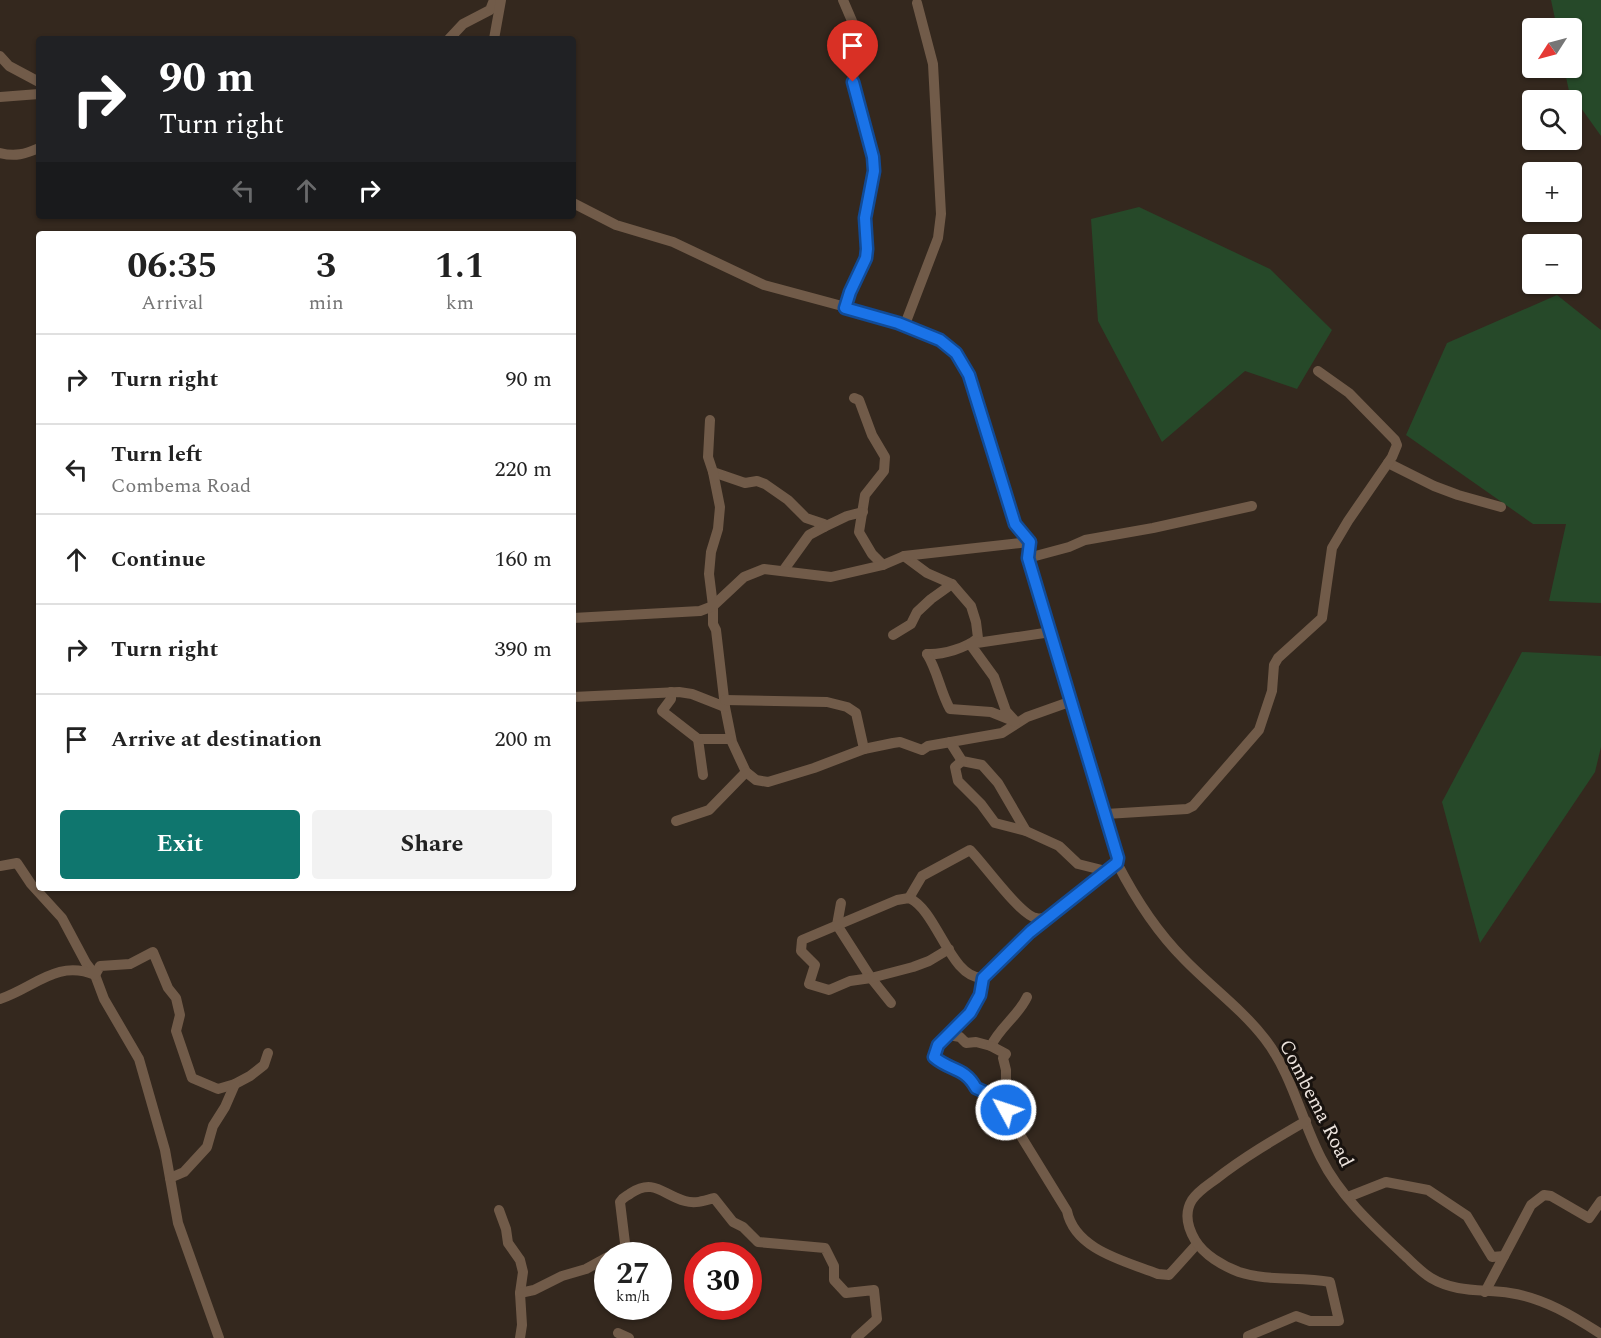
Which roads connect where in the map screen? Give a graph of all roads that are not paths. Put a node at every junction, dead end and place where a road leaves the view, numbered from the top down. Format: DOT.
graph roads {
  1 [pos="494,0"];
  2 [pos="501,0"];
  3 [pos="843,0"];
  4 [pos="918,3"];
  5 [pos="452,36"];
  6 [pos="495,36"];
  7 [pos="0,56"];
  8 [pos="36,80"];
  9 [pos="36,94"];
  10 [pos="0,97"];
  11 [pos="36,149"];
  12 [pos="0,153"];
  13 [pos="576,205"];
  14 [pos="845,308"];
  15 [pos="904,327"];
  16 [pos="1318,371"];
  17 [pos="854,398"];
  18 [pos="710,420"];
  19 [pos="1388,463"];
  20 [pos="712,472"];
  21 [pos="1252,506"];
  22 [pos="1500,507"];
  23 [pos="863,512"];
  24 [pos="824,527"];
  25 [pos="1030,542"];
  26 [pos="904,556"];
  27 [pos="1028,558"];
  28 [pos="883,565"];
  29 [pos="783,571"];
  30 [pos="952,584"];
  31 [pos="713,606"];
  32 [pos="576,618"];
  33 [pos="1051,632"];
  34 [pos="893,634"];
  35 [pos="969,644"];
  36 [pos="671,692"];
  37 [pos="576,697"];
  38 [pos="1072,701"];
  39 [pos="725,704"];
  40 [pos="1016,722"];
  41 [pos="698,739"];
  42 [pos="731,739"];
  43 [pos="950,742"];
  44 [pos="864,749"];
  45 [pos="962,761"];
  46 [pos="746,772"];
  47 [pos="703,775"];
  48 [pos="1106,814"];
  49 [pos="676,821"];
  50 [pos="1026,831"];
  51 [pos="1117,863"];
  52 [pos="0,866"];
  53 [pos="1106,871"];
  54 [pos="36,889"];
  55 [pos="37,891"];
  56 [pos="909,898"];
  57 [pos="841,903"];
  58 [pos="1045,918"];
  59 [pos="837,925"];
  60 [pos="949,949"];
  61 [pos="94,975"];
  62 [pos="871,978"];
  63 [pos="983,978"];
  64 [pos="1027,997"];
  65 [pos="0,999"];
  66 [pos="891,1004"];
  67 [pos="949,1035"];
  68 [pos="991,1046"];
  69 [pos="268,1053"];
  70 [pos="235,1084"];
  71 [pos="1006,1110"];
  72 [pos="1306,1121"];
  73 [pos="170,1178"];
  74 [pos="1348,1197"];
  75 [pos="1601,1201"];
  76 [pos="499,1210"];
  77 [pos="625,1242"];
  78 [pos="1197,1244"];
  79 [pos="1504,1256"];
  80 [pos="594,1265"];
  81 [pos="1485,1292"];
  82 [pos="520,1293"];
  83 [pos="1601,1334"];
  84 [pos="219,1338"];
  85 [pos="520,1338"];
  86 [pos="619,1338"];
  87 [pos="629,1338"];
  88 [pos="856,1338"];
  89 [pos="1248,1338"];
  1 -- 5 [label="street"];
  2 -- 6 [label="street"];
  3 -- 14 [label="street"];
  4 -- 15 [label="street"];
  7 -- 8 [label="street"];
  9 -- 10 [label="street"];
  11 -- 12 [label="street"];
  13 -- 14 [label="street"];
  14 -- 15 [label="street"];
  15 -- 25 [label="street"];
  16 -- 19 [label="street"];
  17 -- 23 [label="street"];
  18 -- 20 [label="street"];
  19 -- 22 [label="street"];
  19 -- 48 [label="street"];
  20 -- 24 [label="street"];
  20 -- 31 [label="street"];
  21 -- 27 [label="street"];
  23 -- 24 [label="street"];
  23 -- 28 [label="street"];
  24 -- 29 [label="street"];
  25 -- 26 [label="street"];
  25 -- 27 [label="street"];
  26 -- 28 [label="street"];
  26 -- 30 [label="street"];
  27 -- 33 [label="street, Combema Road"];
  28 -- 29 [label="street"];
  29 -- 31 [label="street"];
  30 -- 34 [label="street"];
  30 -- 35 [label="street"];
  31 -- 32 [label="street"];
  31 -- 39 [label="street"];
  33 -- 35 [label="street"];
  33 -- 38 [label="street, Combema Road"];
  35 -- 40 [label="street"];
  35 -- 40 [label="street"];
  36 -- 37 [label="street"];
  36 -- 39 [label="street"];
  36 -- 41 [label="street"];
  38 -- 40 [label="street"];
  38 -- 48 [label="street, Combema Road"];
  39 -- 42 [label="street"];
  39 -- 44 [label="street"];
  40 -- 43 [label="street"];
  41 -- 42 [label="street"];
  41 -- 47 [label="street"];
  42 -- 46 [label="street"];
  43 -- 44 [label="street"];
  43 -- 45 [label="street"];
  44 -- 46 [label="street"];
  45 -- 50 [label="street"];
  45 -- 50 [label="street"];
  46 -- 49 [label="street"];
  48 -- 51 [label="street, Combema Road"];
  50 -- 53 [label="street"];
  51 -- 53 [label="street"];
  51 -- 72 [label="street, Combema Road"];
  52 -- 54 [label="street"];
  53 -- 58 [label="street"];
  55 -- 61 [label="street"];
  56 -- 58 [label="street"];
  56 -- 59 [label="street"];
  56 -- 60 [label="street"];
  57 -- 59 [label="street"];
  58 -- 63 [label="street"];
  59 -- 62 [label="street"];
  59 -- 62 [label="street"];
  60 -- 62 [label="street"];
  60 -- 63 [label="street"];
  61 -- 65 [label="street"];
  61 -- 70 [label="street"];
  61 -- 73 [label="street"];
  62 -- 66 [label="street"];
  63 -- 67 [label="street"];
  64 -- 68 [label="street"];
  67 -- 68 [label="street"];
  67 -- 71 [label="street"];
  68 -- 71 [label="street"];
  69 -- 70 [label="street"];
  70 -- 73 [label="street"];
  71 -- 78 [label="street"];
  72 -- 74 [label="street, Combema Road"];
  72 -- 78 [label="street"];
  73 -- 84 [label="street"];
  74 -- 79 [label="street"];
  74 -- 81 [label="street, Combema Road"];
  75 -- 79 [label="street"];
  76 -- 82 [label="street"];
  77 -- 88 [label="street"];
  78 -- 89 [label="street"];
  79 -- 81 [label="street"];
  80 -- 82 [label="street"];
  81 -- 83 [label="street, Combema Road"];
  82 -- 85 [label="street"];
  86 -- 87 [label="street"];
}
